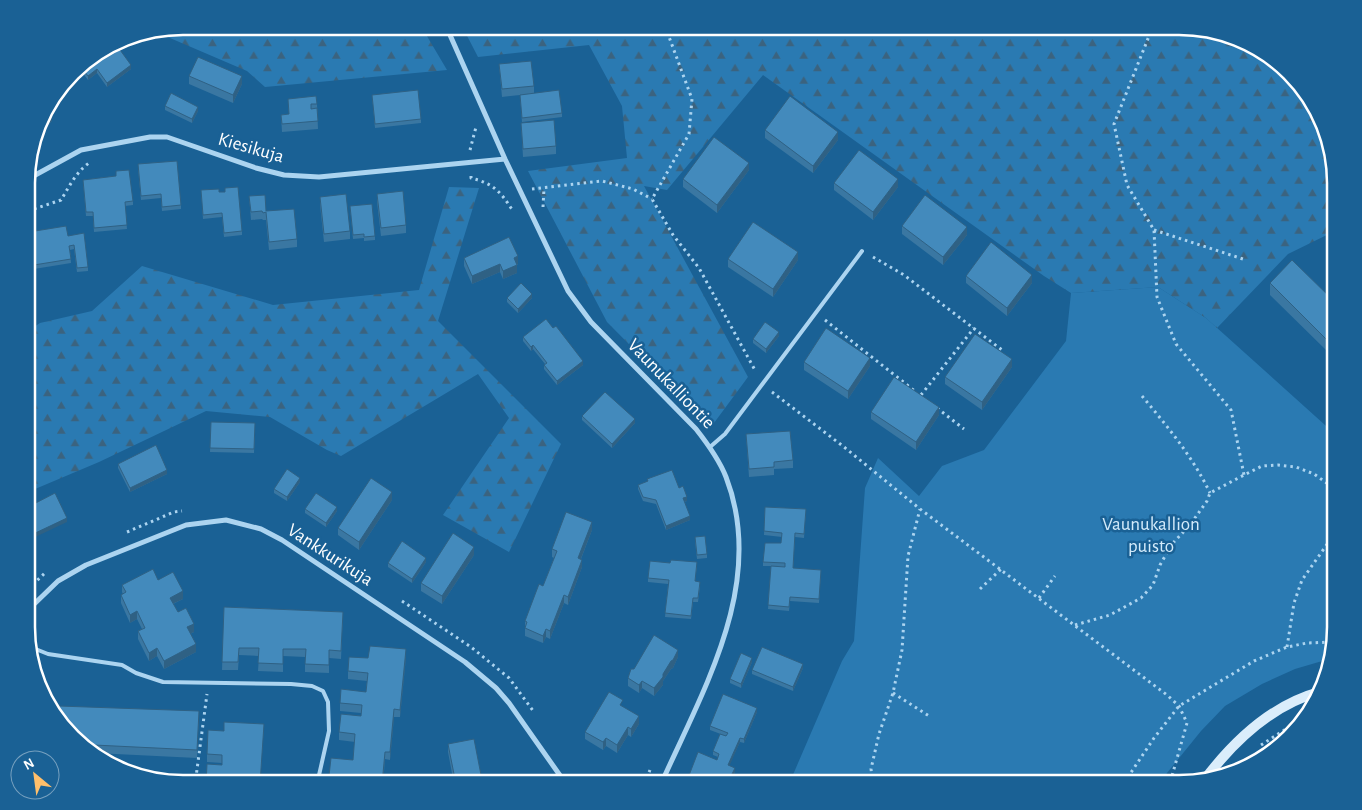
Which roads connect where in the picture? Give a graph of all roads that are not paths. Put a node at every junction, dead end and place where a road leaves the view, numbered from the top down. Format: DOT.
graph roads {
  1 [pos="450,35"];
  2 [pos="505,159"];
  3 [pos="35,175"];
  4 [pos="862,252"];
  5 [pos="710,446"];
  6 [pos="35,603"];
  7 [pos="37,649"];
  8 [pos="1310,696"];
  9 [pos="1211,771"];
  10 [pos="319,775"];
  11 [pos="560,775"];
  12 [pos="665,775"];
  1 -- 2 [label="street, Vaunukalliontie"];
  2 -- 3 [label="street, Kiesikuja"];
  2 -- 5 [label="street, Vaunukalliontie"];
  4 -- 5 [label="lane"];
  5 -- 12 [label="street, Vaunukalliontie"];
  6 -- 11 [label="street, Vankkurikuja"];
  7 -- 10 [label="lane"];
  8 -- 9 [label="main road"];
}
